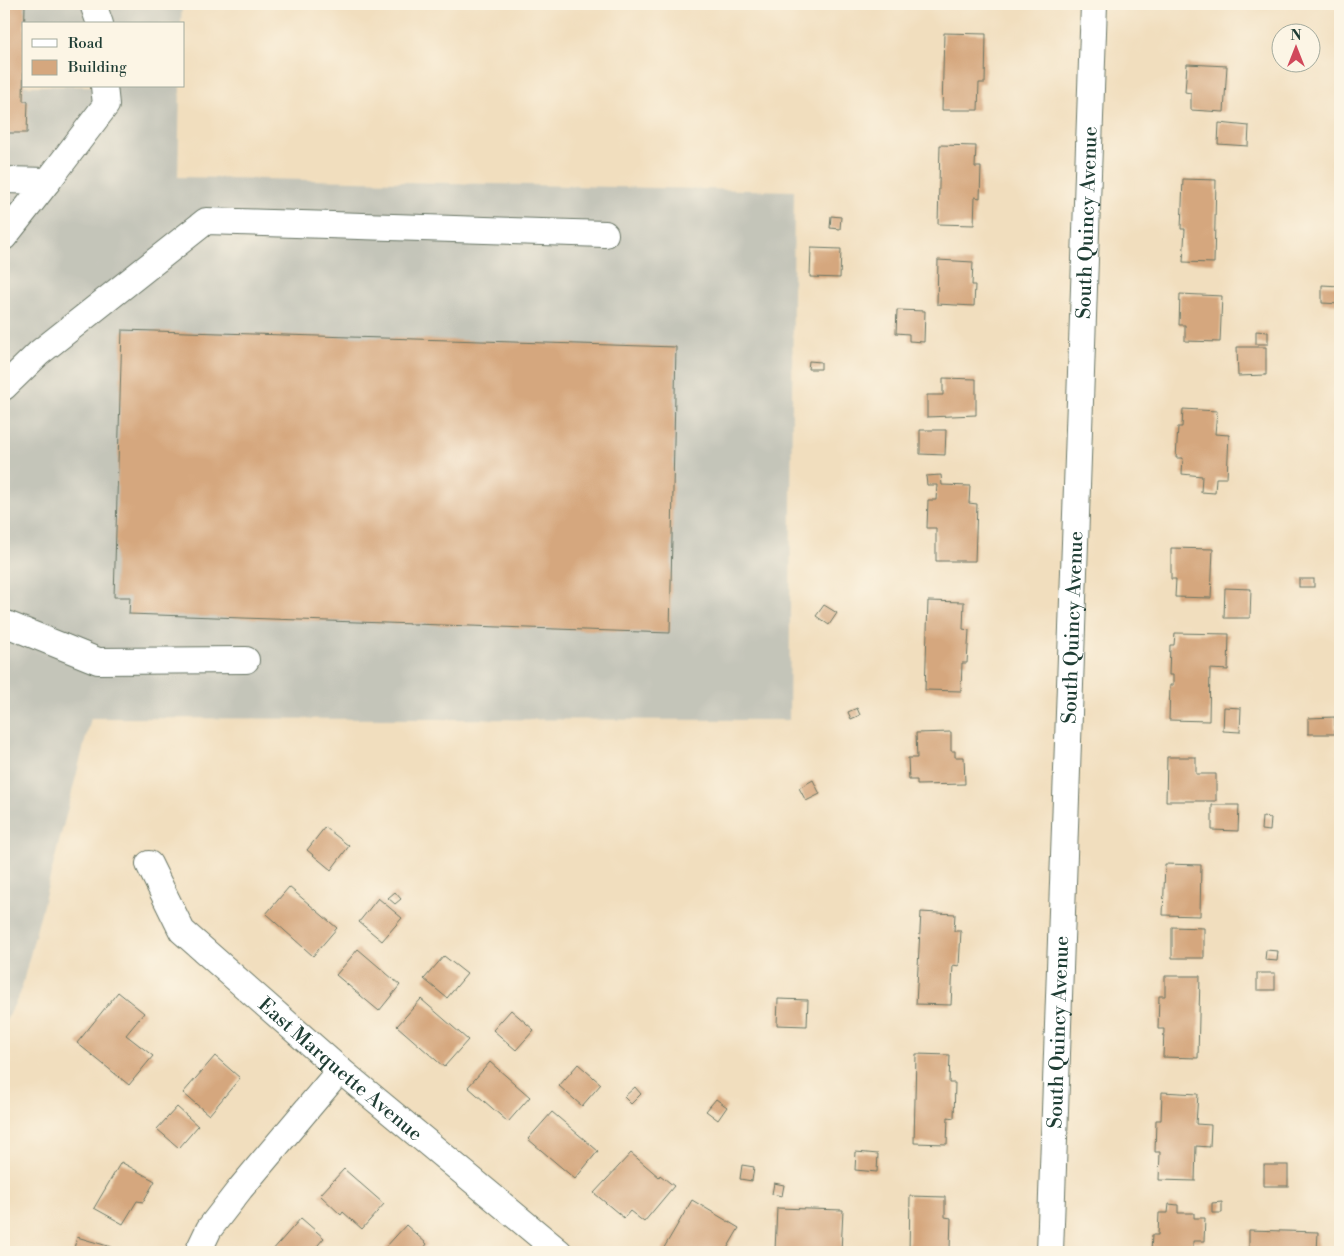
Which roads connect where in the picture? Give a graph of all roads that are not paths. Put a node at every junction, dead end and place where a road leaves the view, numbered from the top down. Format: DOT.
graph roads {
  1 [pos="93,4"];
  2 [pos="1094,4"];
  3 [pos="100,22"];
  4 [pos="104,88"];
  5 [pos="4,180"];
  6 [pos="48,181"];
  7 [pos="605,234"];
  8 [pos="4,237"];
  9 [pos="4,387"];
  10 [pos="4,623"];
  11 [pos="246,660"];
  12 [pos="149,864"];
  13 [pos="340,1070"];
  14 [pos="198,1252"];
  15 [pos="559,1252"];
  16 [pos="1050,1252"];
  1 -- 3 [label="street"];
  2 -- 16 [label="street, South Quincy Avenue"];
  4 -- 6 [label="street"];
  5 -- 6 [label="street"];
  6 -- 8 [label="street"];
  7 -- 9 [label="street"];
  10 -- 11 [label="street"];
  12 -- 13 [label="street, East Marquette Avenue"];
  13 -- 14 [label="street"];
  13 -- 15 [label="street, East Marquette Avenue"];
}
